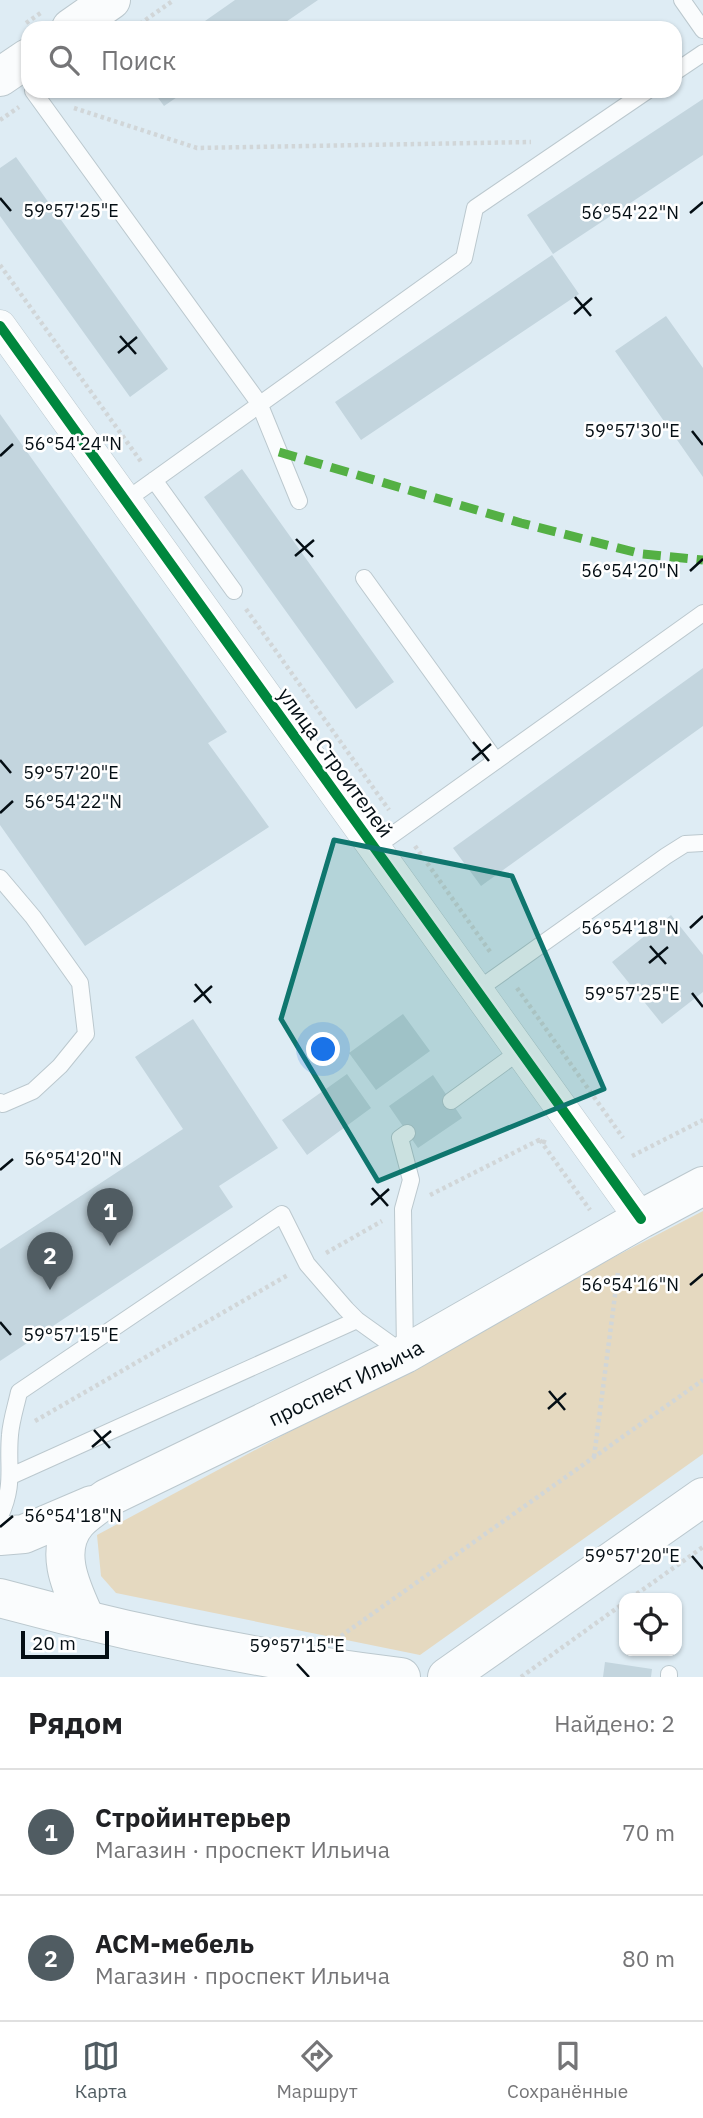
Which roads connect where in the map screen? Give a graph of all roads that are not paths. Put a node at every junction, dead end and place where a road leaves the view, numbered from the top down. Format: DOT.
graph roads {
  1 [pos="111,0"];
  2 [pos="682,0"];
  3 [pos="60,18"];
  4 [pos="703,30"];
  5 [pos="703,53"];
  6 [pos="682,67"];
  7 [pos="42,98"];
  8 [pos="637,98"];
  9 [pos="0,326"];
  10 [pos="259,403"];
  11 [pos="154,480"];
  12 [pos="125,501"];
  13 [pos="299,501"];
  14 [pos="364,578"];
  15 [pos="233,591"];
  16 [pos="703,613"];
  17 [pos="496,761"];
  18 [pos="703,843"];
  19 [pos="374,848"];
  20 [pos="0,878"];
  21 [pos="477,991"];
  22 [pos="520,1051"];
  23 [pos="451,1101"];
  24 [pos="0,1102"];
  25 [pos="408,1133"];
  26 [pos="703,1186"];
  27 [pos="625,1228"];
  28 [pos="357,1320"];
  29 [pos="405,1354"];
  30 [pos="11,1476"];
  31 [pos="703,1497"];
  32 [pos="107,1498"];
  33 [pos="0,1516"];
  34 [pos="0,1536"];
  35 [pos="0,1598"];
  36 [pos="86,1620"];
  37 [pos="237,1664"];
  38 [pos="401,1677"];
  39 [pos="447,1677"];
  1 -- 3 [label="main road"];
  2 -- 4 [label="lane"];
  5 -- 6 [label="lane"];
  7 -- 10 [label="lane"];
  8 -- 10 [label="lane"];
  9 -- 12 [label="street, улица Строителей"];
  10 -- 11 [label="lane"];
  10 -- 13 [label="lane"];
  11 -- 12 [label="lane"];
  11 -- 15 [label="lane"];
  12 -- 19 [label="street, улица Строителей"];
  14 -- 17 [label="lane"];
  16 -- 17 [label="lane"];
  17 -- 19 [label="lane"];
  18 -- 21 [label="lane"];
  19 -- 21 [label="street, улица Строителей"];
  20 -- 24 [label="lane"];
  21 -- 22 [label="street, улица Строителей"];
  22 -- 23 [label="lane"];
  22 -- 27 [label="street, улица Строителей"];
  25 -- 29 [label="lane"];
  26 -- 27 [label="main road, проспект Ильича"];
  27 -- 29 [label="main road, проспект Ильича"];
  28 -- 29 [label="lane"];
  28 -- 30 [label="lane"];
  28 -- 30 [label="lane"];
  29 -- 32 [label="main road, проспект Ильича"];
  30 -- 33 [label="lane"];
  31 -- 39 [label="main road"];
  32 -- 34 [label="main road"];
  32 -- 36 [label="main road, проспект Ильича"];
  35 -- 36 [label="main road"];
  36 -- 37 [label="main road"];
  37 -- 38 [label="main road"];
}
